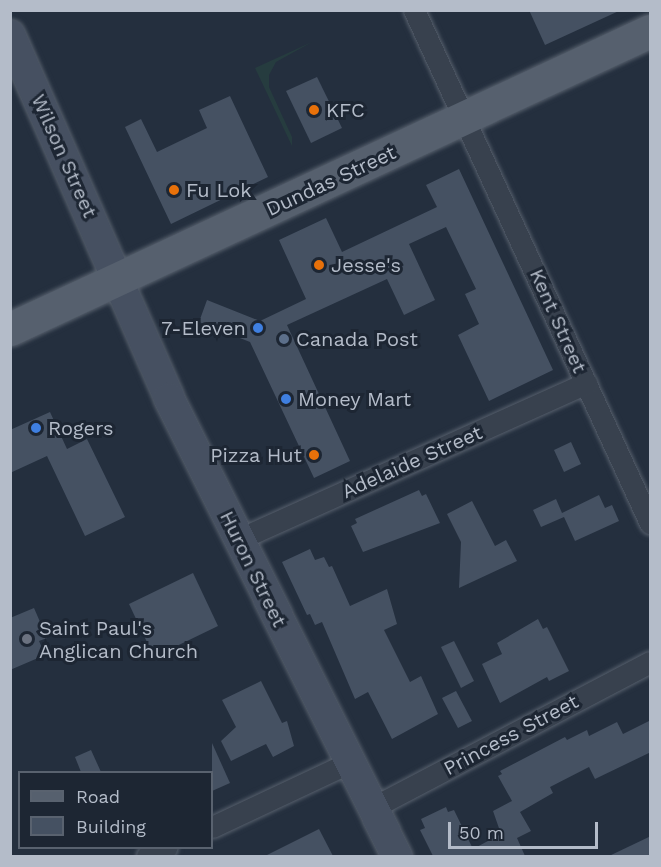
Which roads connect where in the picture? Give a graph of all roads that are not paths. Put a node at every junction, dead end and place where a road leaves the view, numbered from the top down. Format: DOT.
graph roads {
  1 [pos="414,10"];
  2 [pos="651,31"];
  3 [pos="10,35"];
  4 [pos="465,119"];
  5 [pos="118,278"];
  6 [pos="10,329"];
  7 [pos="586,383"];
  8 [pos="651,523"];
  9 [pos="237,540"];
  10 [pos="651,662"];
  11 [pos="348,763"];
  12 [pos="372,808"];
  13 [pos="213,827"];
  14 [pos="164,849"];
  15 [pos="147,856"];
  16 [pos="397,856"];
  1 -- 4 [label="street, Kent Street"];
  2 -- 4 [label="main road, Dundas Street"];
  3 -- 5 [label="main road, Wilson Street"];
  4 -- 5 [label="main road, Dundas Street"];
  4 -- 7 [label="street, Kent Street"];
  5 -- 6 [label="main road, Dundas Street"];
  5 -- 9 [label="main road, Huron Street"];
  7 -- 8 [label="street, Kent Street"];
  7 -- 9 [label="street, Adelaide Street"];
  9 -- 11 [label="main road, Huron Street"];
  10 -- 12 [label="street, Princess Street"];
  11 -- 12 [label="main road, Huron Street"];
  11 -- 13 [label="street"];
  12 -- 16 [label="main road, Huron Street"];
  14 -- 15 [label="street"];
}
